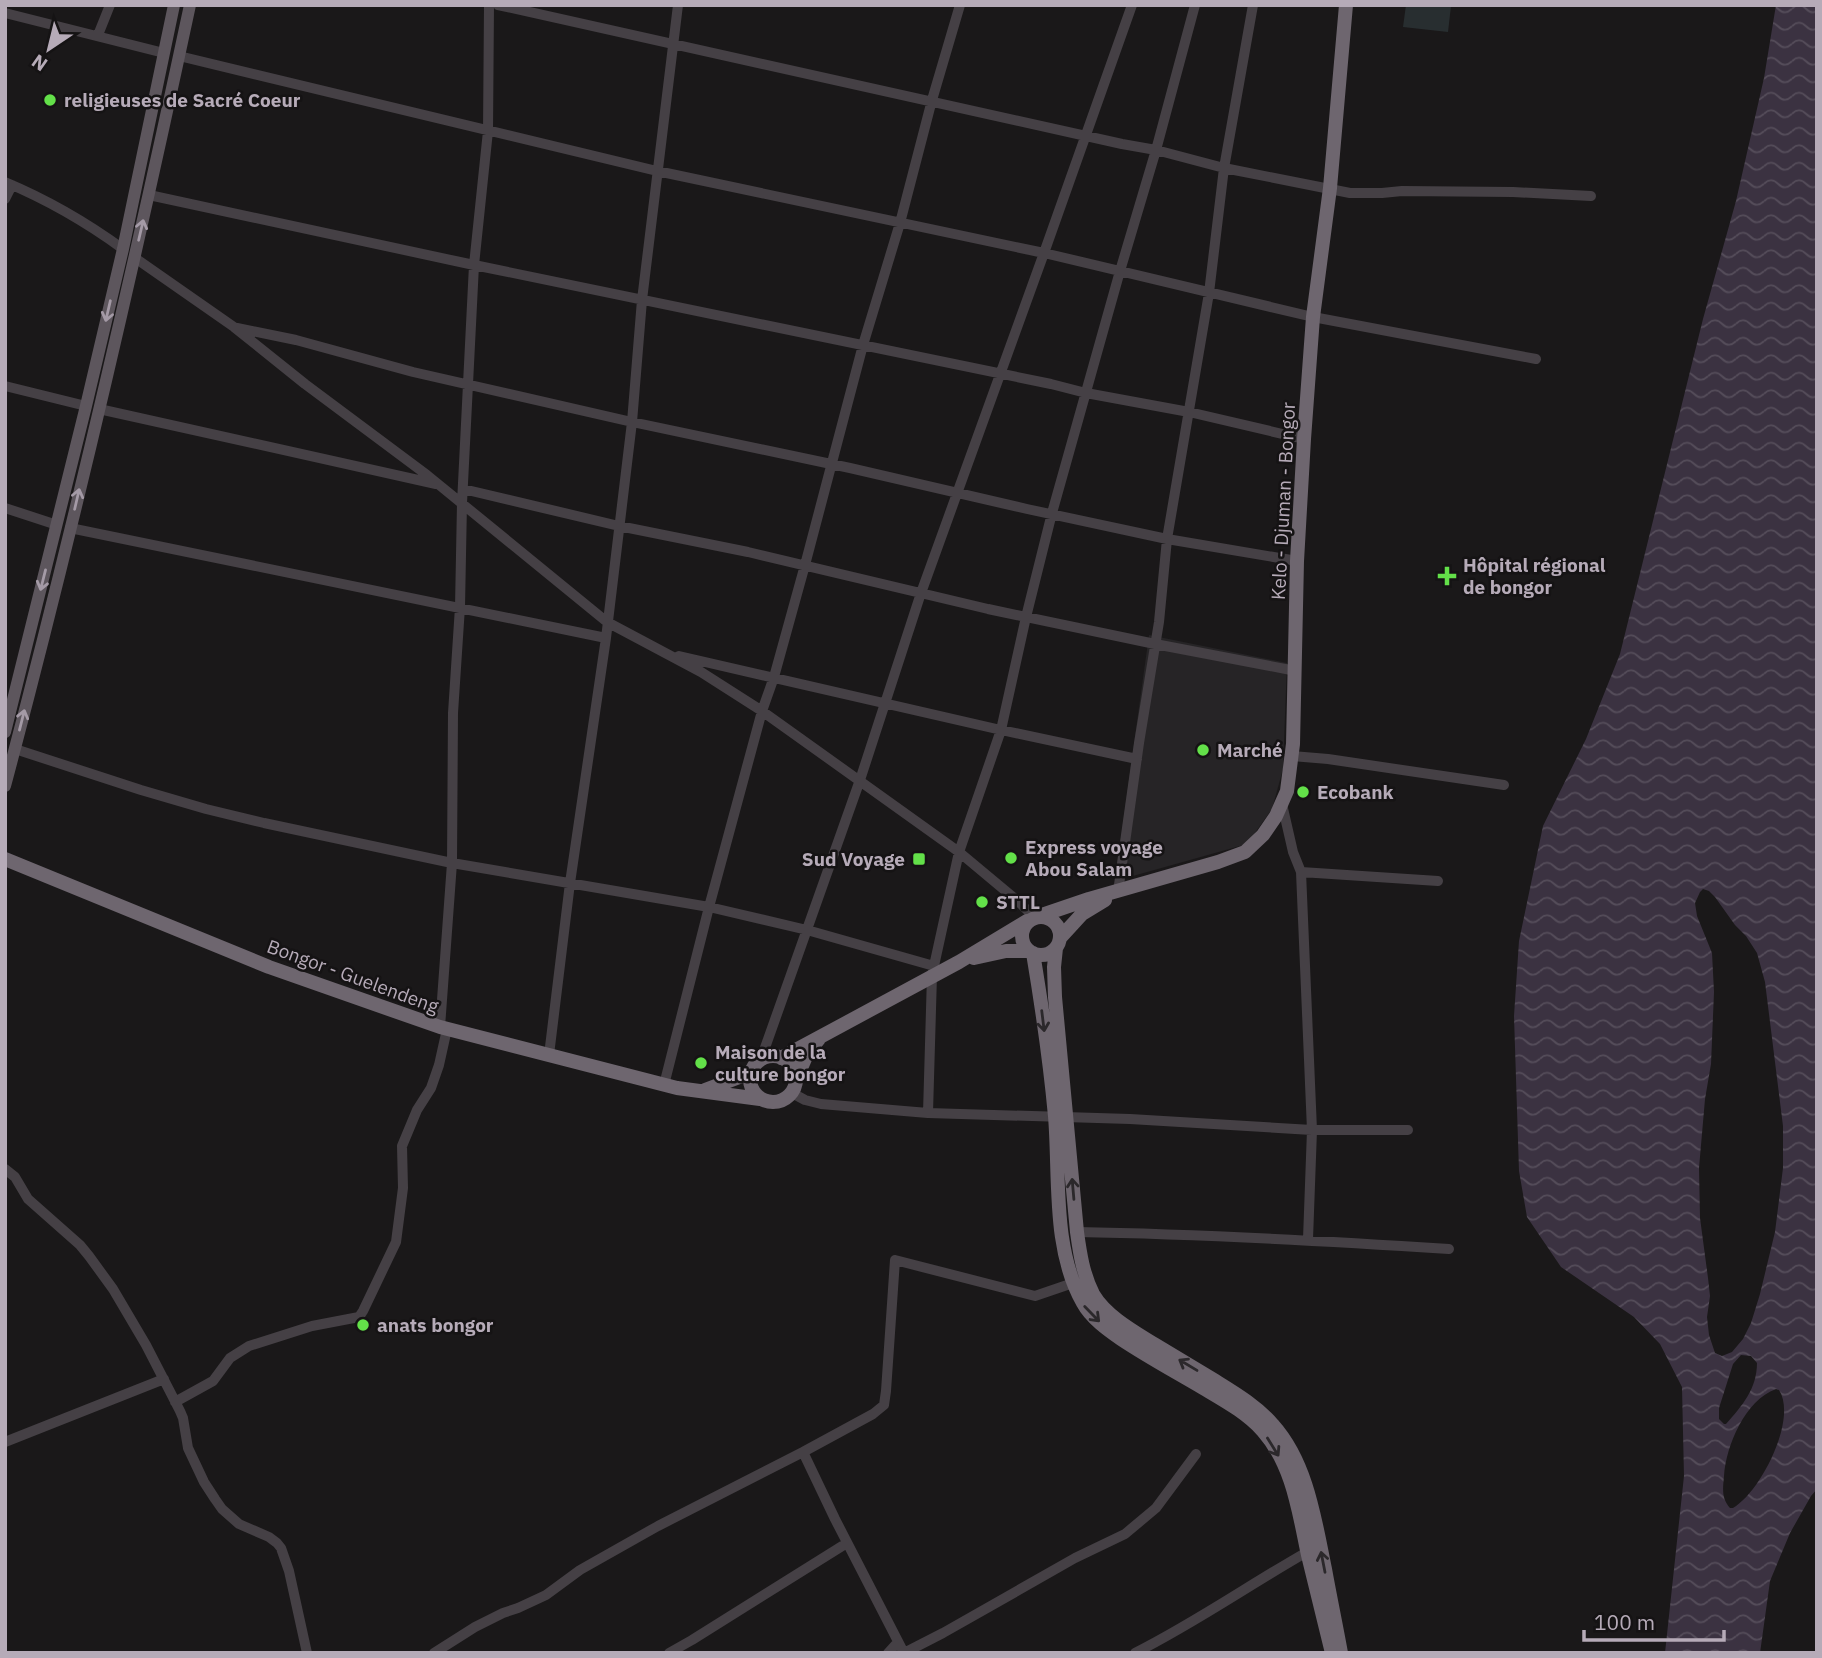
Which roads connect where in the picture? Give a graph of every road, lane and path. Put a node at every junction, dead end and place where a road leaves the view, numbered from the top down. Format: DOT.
graph roads {
  1 [pos="110,5"];
  2 [pos="174,5"];
  3 [pos="190,5"];
  4 [pos="489,5"];
  5 [pos="498,5"];
  6 [pos="678,5"];
  7 [pos="960,5"];
  8 [pos="1132,5"];
  9 [pos="1195,5"];
  10 [pos="1253,5"];
  11 [pos="1346,5"];
  12 [pos="5,13"];
  13 [pos="98,35"];
  14 [pos="674,45"];
  15 [pos="164,52"];
  16 [pos="180,56"];
  17 [pos="932,100"];
  18 [pos="149,123"];
  19 [pos="163,128"];
  20 [pos="488,131"];
  21 [pos="1087,135"];
  22 [pos="1156,150"];
  23 [pos="1224,168"];
  24 [pos="657,171"];
  25 [pos="8,183"];
  26 [pos="1330,188"];
  27 [pos="149,195"];
  28 [pos="1591,196"];
  29 [pos="5,199"];
  30 [pos="900,223"];
  31 [pos="123,249"];
  32 [pos="1044,253"];
  33 [pos="135,258"];
  34 [pos="474,265"];
  35 [pos="1119,271"];
  36 [pos="1209,293"];
  37 [pos="642,300"];
  38 [pos="1314,317"];
  39 [pos="234,327"];
  40 [pos="863,345"];
  41 [pos="1536,359"];
  42 [pos="1000,374"];
  43 [pos="468,384"];
  44 [pos="5,386"];
  45 [pos="1086,393"];
  46 [pos="92,407"];
  47 [pos="1189,412"];
  48 [pos="632,422"];
  49 [pos="1304,439"];
  50 [pos="73,454"];
  51 [pos="87,457"];
  52 [pos="831,463"];
  53 [pos="439,485"];
  54 [pos="463,489"];
  55 [pos="957,492"];
  56 [pos="462,503"];
  57 [pos="5,508"];
  58 [pos="1052,513"];
  59 [pos="64,526"];
  60 [pos="619,526"];
  61 [pos="1167,538"];
  62 [pos="1297,561"];
  63 [pos="805,565"];
  64 [pos="921,593"];
  65 [pos="460,607"];
  66 [pos="1026,617"];
  67 [pos="607,622"];
  68 [pos="606,638"];
  69 [pos="1155,644"];
  70 [pos="665,652"];
  71 [pos="1296,671"];
  72 [pos="774,677"];
  73 [pos="885,703"];
  74 [pos="762,711"];
  75 [pos="1001,730"];
  76 [pos="5,732"];
  77 [pos="15,749"];
  78 [pos="1292,756"];
  79 [pos="1137,759"];
  80 [pos="860,780"];
  81 [pos="5,786"];
  82 [pos="1504,786"];
  83 [pos="1282,804"];
  84 [pos="959,852"];
  85 [pos="5,859"];
  86 [pos="452,863"];
  87 [pos="1301,872"];
  88 [pos="1438,881"];
  89 [pos="570,883"];
  90 [pos="1118,891"];
  91 [pos="709,907"];
  92 [pos="1033,918"];
  93 [pos="807,930"];
  94 [pos="1058,943"];
  95 [pos="1031,952"];
  96 [pos="959,962"];
  97 [pos="933,970"];
  98 [pos="443,1028"];
  99 [pos="823,1034"];
  100 [pos="550,1055"];
  101 [pos="781,1058"];
  102 [pos="761,1059"];
  103 [pos="750,1073"];
  104 [pos="664,1085"];
  105 [pos="794,1086"];
  106 [pos="700,1092"];
  107 [pos="760,1099"];
  108 [pos="928,1113"];
  109 [pos="1061,1117"];
  110 [pos="1312,1130"];
  111 [pos="1408,1130"];
  112 [pos="5,1169"];
  113 [pos="1077,1232"];
  114 [pos="1308,1239"];
  115 [pos="1449,1249"];
  116 [pos="1073,1283"];
  117 [pos="164,1379"];
  118 [pos="175,1402"];
  119 [pos="5,1442"];
  120 [pos="803,1452"];
  121 [pos="1196,1454"];
  122 [pos="847,1543"];
  123 [pos="1307,1552"];
  124 [pos="902,1649"];
  125 [pos="307,1653"];
  126 [pos="434,1653"];
  127 [pos="669,1653"];
  128 [pos="888,1653"];
  129 [pos="1135,1653"];
  130 [pos="1332,1653"];
  131 [pos="1341,1653"];
  1 -- 13 [label="street"];
  2 -- 15 [label="main road"];
  3 -- 16 [label="main road"];
  4 -- 20 [label="street"];
  5 -- 14 [label="street"];
  6 -- 14 [label="street"];
  7 -- 17 [label="street"];
  8 -- 21 [label="street"];
  9 -- 22 [label="street"];
  10 -- 23 [label="street"];
  11 -- 26 [label="highway, Kelo - Djuman - Bongor"];
  12 -- 13 [label="street"];
  13 -- 15 [label="street"];
  14 -- 17 [label="street"];
  14 -- 24 [label="street"];
  15 -- 18 [label="main road"];
  16 -- 19 [label="main road"];
  16 -- 20 [label="street"];
  17 -- 21 [label="street"];
  17 -- 30 [label="street"];
  18 -- 19 [label="main road"];
  18 -- 31 [label="main road"];
  19 -- 27 [label="main road"];
  20 -- 24 [label="street"];
  20 -- 34 [label="street"];
  21 -- 22 [label="street"];
  21 -- 32 [label="street"];
  22 -- 23 [label="street"];
  22 -- 35 [label="street"];
  23 -- 26 [label="street"];
  23 -- 36 [label="street"];
  24 -- 30 [label="street"];
  24 -- 37 [label="street"];
  25 -- 29 [label="street"];
  25 -- 31 [label="street"];
  26 -- 28 [label="street"];
  26 -- 38 [label="highway, Kelo - Djuman - Bongor"];
  33 -- 27 [label="main road, one-way"];
  27 -- 34 [label="street"];
  30 -- 32 [label="street"];
  30 -- 40 [label="street"];
  31 -- 46 [label="main road, one-way"];
  32 -- 35 [label="street"];
  32 -- 42 [label="street"];
  33 -- 39 [label="street"];
  33 -- 46 [label="main road"];
  34 -- 37 [label="street"];
  34 -- 43 [label="street"];
  35 -- 36 [label="street"];
  35 -- 45 [label="street"];
  36 -- 38 [label="street"];
  36 -- 47 [label="street"];
  37 -- 40 [label="street"];
  37 -- 48 [label="street"];
  38 -- 41 [label="street"];
  38 -- 49 [label="highway, Kelo - Djuman - Bongor"];
  39 -- 43 [label="street"];
  39 -- 53 [label="street"];
  40 -- 42 [label="street"];
  40 -- 52 [label="street"];
  42 -- 45 [label="street"];
  42 -- 55 [label="street"];
  43 -- 48 [label="street"];
  43 -- 54 [label="street"];
  44 -- 46 [label="street"];
  45 -- 47 [label="street"];
  45 -- 58 [label="street"];
  46 -- 50 [label="main road"];
  46 -- 51 [label="main road"];
  46 -- 53 [label="street"];
  47 -- 49 [label="street"];
  47 -- 61 [label="street"];
  48 -- 52 [label="street"];
  48 -- 60 [label="street"];
  49 -- 62 [label="highway, Kelo - Djuman - Bongor"];
  50 -- 51 [label="main road"];
  50 -- 59 [label="main road"];
  59 -- 51 [label="main road, one-way"];
  52 -- 55 [label="street"];
  52 -- 63 [label="street"];
  53 -- 56 [label="street"];
  54 -- 56 [label="street"];
  54 -- 60 [label="street"];
  55 -- 58 [label="street"];
  55 -- 64 [label="street"];
  56 -- 65 [label="street"];
  56 -- 67 [label="street"];
  57 -- 59 [label="street"];
  58 -- 61 [label="street"];
  58 -- 66 [label="street"];
  59 -- 65 [label="street"];
  59 -- 76 [label="main road, one-way"];
  77 -- 59 [label="main road, one-way"];
  60 -- 63 [label="street"];
  60 -- 67 [label="street"];
  61 -- 62 [label="street"];
  61 -- 69 [label="street"];
  62 -- 71 [label="highway, Kelo - Djuman - Bongor"];
  63 -- 64 [label="street"];
  63 -- 72 [label="street"];
  64 -- 66 [label="street"];
  64 -- 73 [label="street"];
  65 -- 68 [label="street"];
  65 -- 86 [label="street"];
  66 -- 69 [label="street"];
  66 -- 75 [label="street"];
  67 -- 68 [label="street"];
  67 -- 70 [label="street"];
  68 -- 89 [label="street"];
  69 -- 71 [label="street"];
  69 -- 79 [label="street"];
  70 -- 72 [label="street"];
  70 -- 74 [label="street"];
  71 -- 78 [label="highway, Kelo - Djuman - Bongor"];
  72 -- 73 [label="street"];
  72 -- 74 [label="street"];
  73 -- 75 [label="street"];
  73 -- 80 [label="street"];
  74 -- 80 [label="street"];
  74 -- 91 [label="street"];
  75 -- 79 [label="street"];
  75 -- 84 [label="street"];
  77 -- 81 [label="main road"];
  77 -- 86 [label="street"];
  78 -- 82 [label="street"];
  78 -- 83 [label="highway, Kelo - Djuman - Bongor"];
  79 -- 90 [label="street"];
  80 -- 84 [label="street"];
  80 -- 93 [label="street"];
  83 -- 87 [label="street"];
  83 -- 90 [label="highway, Kelo - Djuman - Bongor"];
  84 -- 92 [label="street"];
  84 -- 97 [label="street"];
  85 -- 98 [label="highway, Bongor - Guelendeng"];
  86 -- 89 [label="street"];
  86 -- 98 [label="street"];
  87 -- 88 [label="street"];
  87 -- 110 [label="street"];
  89 -- 91 [label="street"];
  89 -- 100 [label="street"];
  90 -- 92 [label="highway, Kelo - Djuman - Bongor"];
  90 -- 94 [label="highway, Kelo - Djuman - Bongor"];
  91 -- 93 [label="street"];
  91 -- 104 [label="street"];
  92 -- 94 [label="highway"];
  92 -- 95 [label="highway"];
  92 -- 96 [label="highway, Kelo - Djuman - Bongor"];
  93 -- 97 [label="street"];
  93 -- 102 [label="street"];
  94 -- 95 [label="highway"];
  94 -- 109 [label="highway"];
  95 -- 96 [label="highway, Kelo - Djuman - Bongor"];
  95 -- 109 [label="highway, one-way"];
  96 -- 97 [label="highway, Kelo - Djuman - Bongor"];
  97 -- 99 [label="highway, Kelo - Djuman - Bongor"];
  97 -- 108 [label="street"];
  98 -- 100 [label="highway, Bongor - Guelendeng"];
  98 -- 118 [label="street"];
  99 -- 101 [label="highway, Kelo - Djuman - Bongor"];
  99 -- 105 [label="highway"];
  100 -- 104 [label="highway, Bongor - Guelendeng"];
  101 -- 102 [label="highway"];
  101 -- 105 [label="highway"];
  102 -- 103 [label="highway"];
  103 -- 106 [label="highway"];
  103 -- 107 [label="highway"];
  104 -- 106 [label="highway, Bongor - Guelendeng"];
  105 -- 107 [label="highway"];
  105 -- 108 [label="street"];
  106 -- 107 [label="highway, Bongor - Guelendeng"];
  108 -- 109 [label="street"];
  109 -- 110 [label="street"];
  113 -- 109 [label="highway, one-way"];
  109 -- 116 [label="highway"];
  110 -- 111 [label="street"];
  110 -- 114 [label="street"];
  112 -- 117 [label="street"];
  113 -- 114 [label="street"];
  131 -- 113 [label="highway, one-way"];
  114 -- 115 [label="street"];
  116 -- 120 [label="street"];
  116 -- 123 [label="highway, one-way"];
  117 -- 118 [label="street"];
  117 -- 119 [label="street"];
  118 -- 125 [label="street"];
  120 -- 122 [label="street"];
  120 -- 126 [label="street"];
  121 -- 124 [label="street"];
  122 -- 124 [label="street"];
  122 -- 127 [label="street"];
  123 -- 129 [label="street"];
  123 -- 130 [label="highway"];
  124 -- 128 [label="street"];
}
